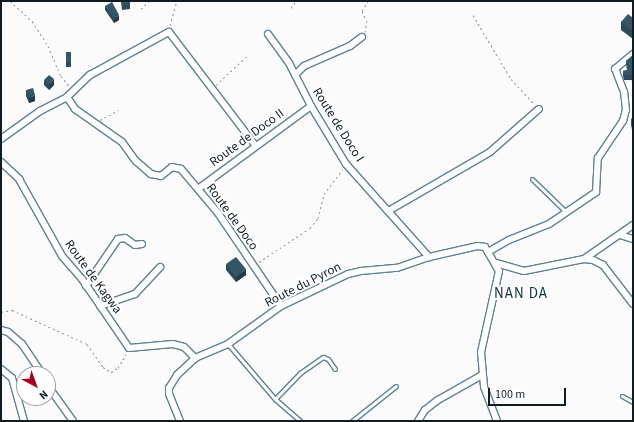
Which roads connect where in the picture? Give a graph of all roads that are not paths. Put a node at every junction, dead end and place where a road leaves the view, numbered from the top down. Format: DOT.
graph roads {
  1 [pos="268,34"];
  2 [pos="362,37"];
  3 [pos="633,54"];
  4 [pos="295,75"];
  5 [pos="67,97"];
  6 [pos="311,106"];
  7 [pos="539,109"];
  8 [pos="1,139"];
  9 [pos="255,145"];
  10 [pos="1,162"];
  11 [pos="532,179"];
  12 [pos="198,189"];
  13 [pos="390,210"];
  14 [pos="565,211"];
  15 [pos="633,225"];
  16 [pos="620,234"];
  17 [pos="633,239"];
  18 [pos="142,244"];
  19 [pos="488,252"];
  20 [pos="429,257"];
  21 [pos="584,259"];
  22 [pos="496,264"];
  23 [pos="160,266"];
  24 [pos="86,286"];
  25 [pos="633,304"];
  26 [pos="100,306"];
  27 [pos="281,306"];
  28 [pos="1,330"];
  29 [pos="228,344"];
  30 [pos="195,358"];
  31 [pos="37,366"];
  32 [pos="1,369"];
  33 [pos="335,369"];
  34 [pos="482,375"];
  35 [pos="396,386"];
  36 [pos="622,396"];
  37 [pos="56,397"];
  38 [pos="275,398"];
  39 [pos="633,402"];
  40 [pos="24,421"];
  41 [pos="73,421"];
  42 [pos="180,421"];
  43 [pos="300,421"];
  44 [pos="352,421"];
  45 [pos="418,421"];
  46 [pos="497,421"];
  1 -- 4 [label="street, Route de Doco I"];
  2 -- 4 [label="street"];
  3 -- 14 [label="street"];
  4 -- 6 [label="street, Route de Doco I"];
  5 -- 8 [label="street"];
  5 -- 9 [label="street"];
  5 -- 12 [label="street, Route de Doco"];
  6 -- 9 [label="street, Route de Doco II"];
  6 -- 13 [label="street, Route de Doco I"];
  7 -- 13 [label="street"];
  9 -- 12 [label="street, Route de Doco II"];
  10 -- 24 [label="street, Route de Kagwa"];
  11 -- 14 [label="lane"];
  12 -- 27 [label="street, Route de Doco"];
  13 -- 20 [label="street, Route de Doco I"];
  14 -- 19 [label="street"];
  15 -- 16 [label="street"];
  16 -- 17 [label="street"];
  16 -- 21 [label="street"];
  18 -- 24 [label="street"];
  19 -- 20 [label="street, Route du Pyron"];
  19 -- 22 [label="street"];
  20 -- 27 [label="street, Route du Pyron"];
  21 -- 22 [label="street"];
  21 -- 25 [label="street"];
  22 -- 34 [label="street"];
  23 -- 26 [label="street"];
  24 -- 26 [label="street, Route de Kagwa"];
  26 -- 30 [label="street, Route de Kagwa"];
  27 -- 29 [label="street, Route du Pyron"];
  28 -- 31 [label="street"];
  29 -- 30 [label="street, Route du Pyron"];
  29 -- 38 [label="lane"];
  30 -- 42 [label="street, Route du Pyron"];
  32 -- 40 [label="street"];
  33 -- 38 [label="lane"];
  34 -- 45 [label="street"];
  34 -- 46 [label="street"];
  35 -- 44 [label="lane"];
  36 -- 39 [label="lane"];
  37 -- 41 [label="street"];
  38 -- 43 [label="lane"];
}
